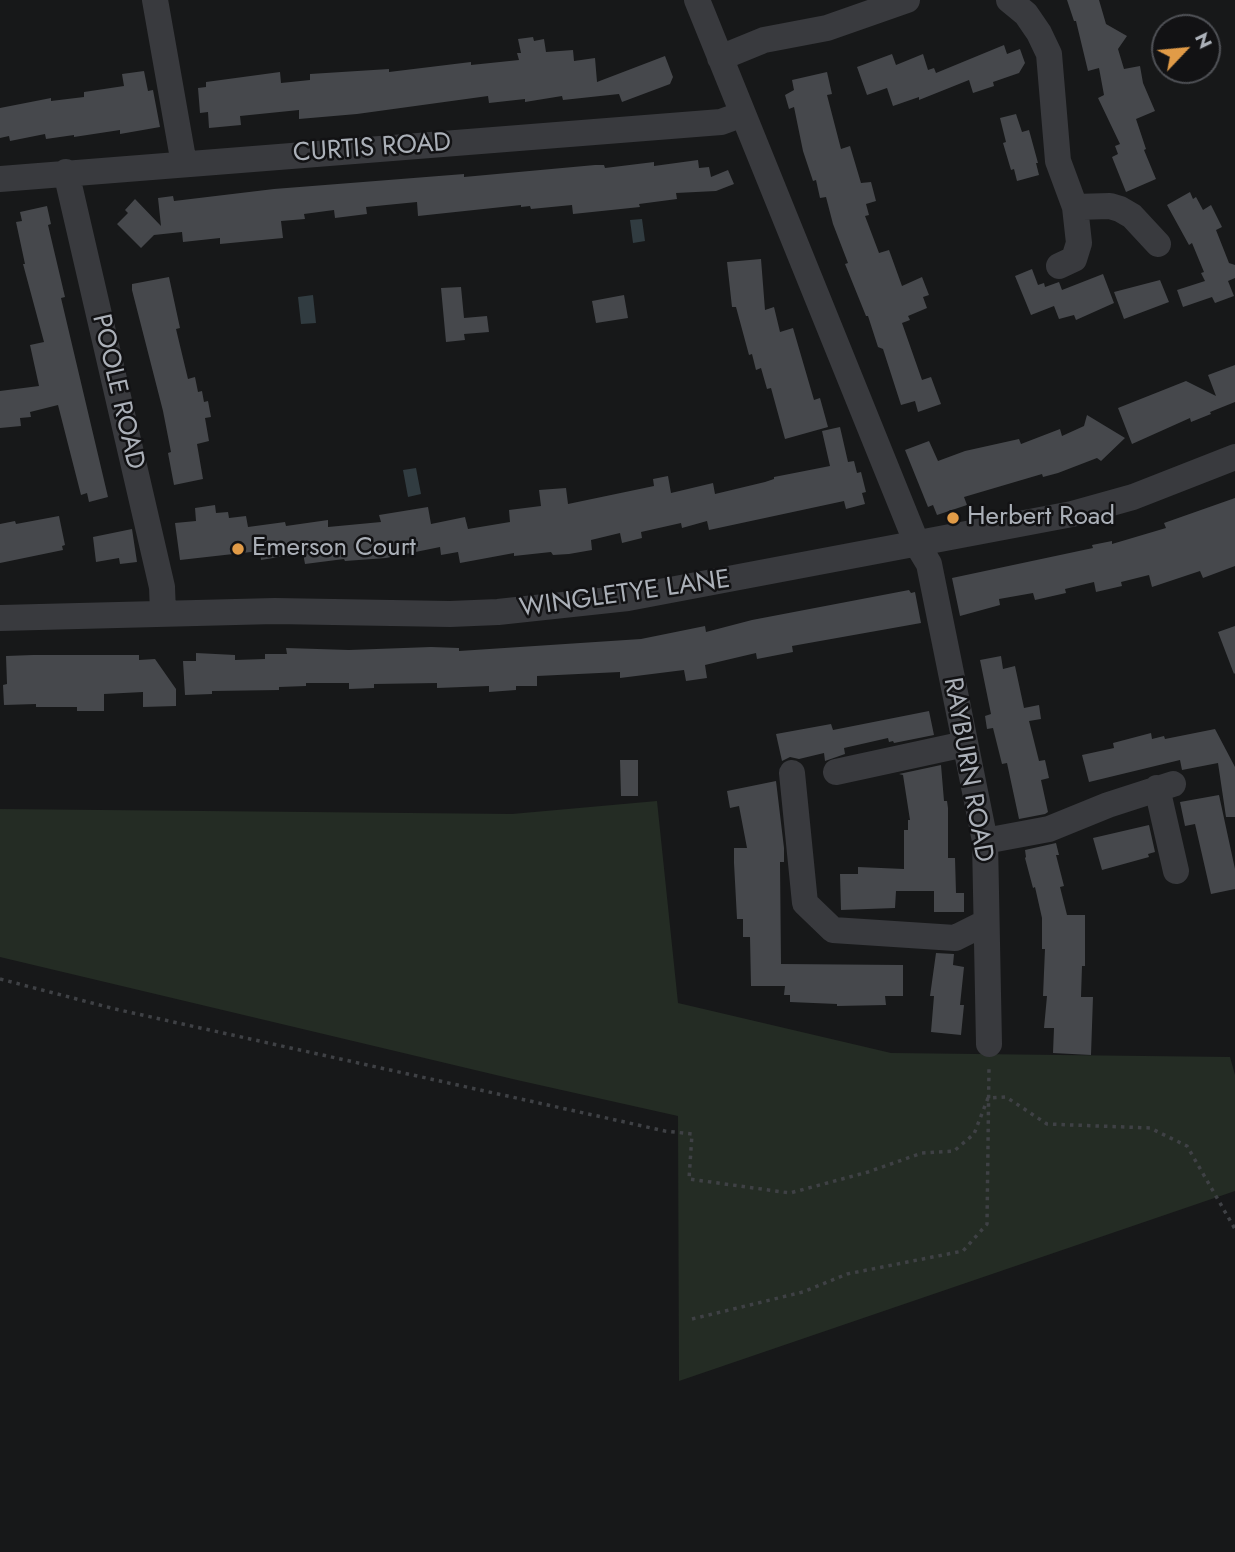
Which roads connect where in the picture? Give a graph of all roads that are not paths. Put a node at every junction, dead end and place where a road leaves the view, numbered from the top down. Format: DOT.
graph roads {
  1 [pos="155,0"];
  2 [pos="697,0"];
  3 [pos="907,0"];
  4 [pos="1009,0"];
  5 [pos="720,58"];
  6 [pos="743,114"];
  7 [pos="184,164"];
  8 [pos="66,172"];
  9 [pos="0,179"];
  10 [pos="1076,215"];
  11 [pos="1158,244"];
  12 [pos="1059,266"];
  13 [pos="1235,457"];
  14 [pos="917,544"];
  15 [pos="163,613"];
  16 [pos="0,618"];
  17 [pos="965,744"];
  18 [pos="836,772"];
  19 [pos="792,773"];
  20 [pos="985,841"];
  21 [pos="1176,871"];
  22 [pos="985,923"];
  23 [pos="989,1044"];
  1 -- 7 [label="street"];
  2 -- 5 [label="street"];
  3 -- 5 [label="street"];
  4 -- 10 [label="street"];
  5 -- 6 [label="street"];
  6 -- 7 [label="street, CURTIS ROAD"];
  6 -- 14 [label="street"];
  7 -- 8 [label="street, CURTIS ROAD"];
  8 -- 9 [label="street, CURTIS ROAD"];
  8 -- 15 [label="street, POOLE ROAD"];
  10 -- 11 [label="street"];
  10 -- 12 [label="street"];
  13 -- 14 [label="street, WINGLETYE LANE"];
  14 -- 15 [label="street, WINGLETYE LANE"];
  14 -- 17 [label="street, RAYBURN ROAD"];
  15 -- 16 [label="street, WINGLETYE LANE"];
  17 -- 18 [label="street"];
  17 -- 20 [label="street, RAYBURN ROAD"];
  19 -- 22 [label="street"];
  20 -- 21 [label="street"];
  20 -- 22 [label="street, RAYBURN ROAD"];
  22 -- 23 [label="street, RAYBURN ROAD"];
}
